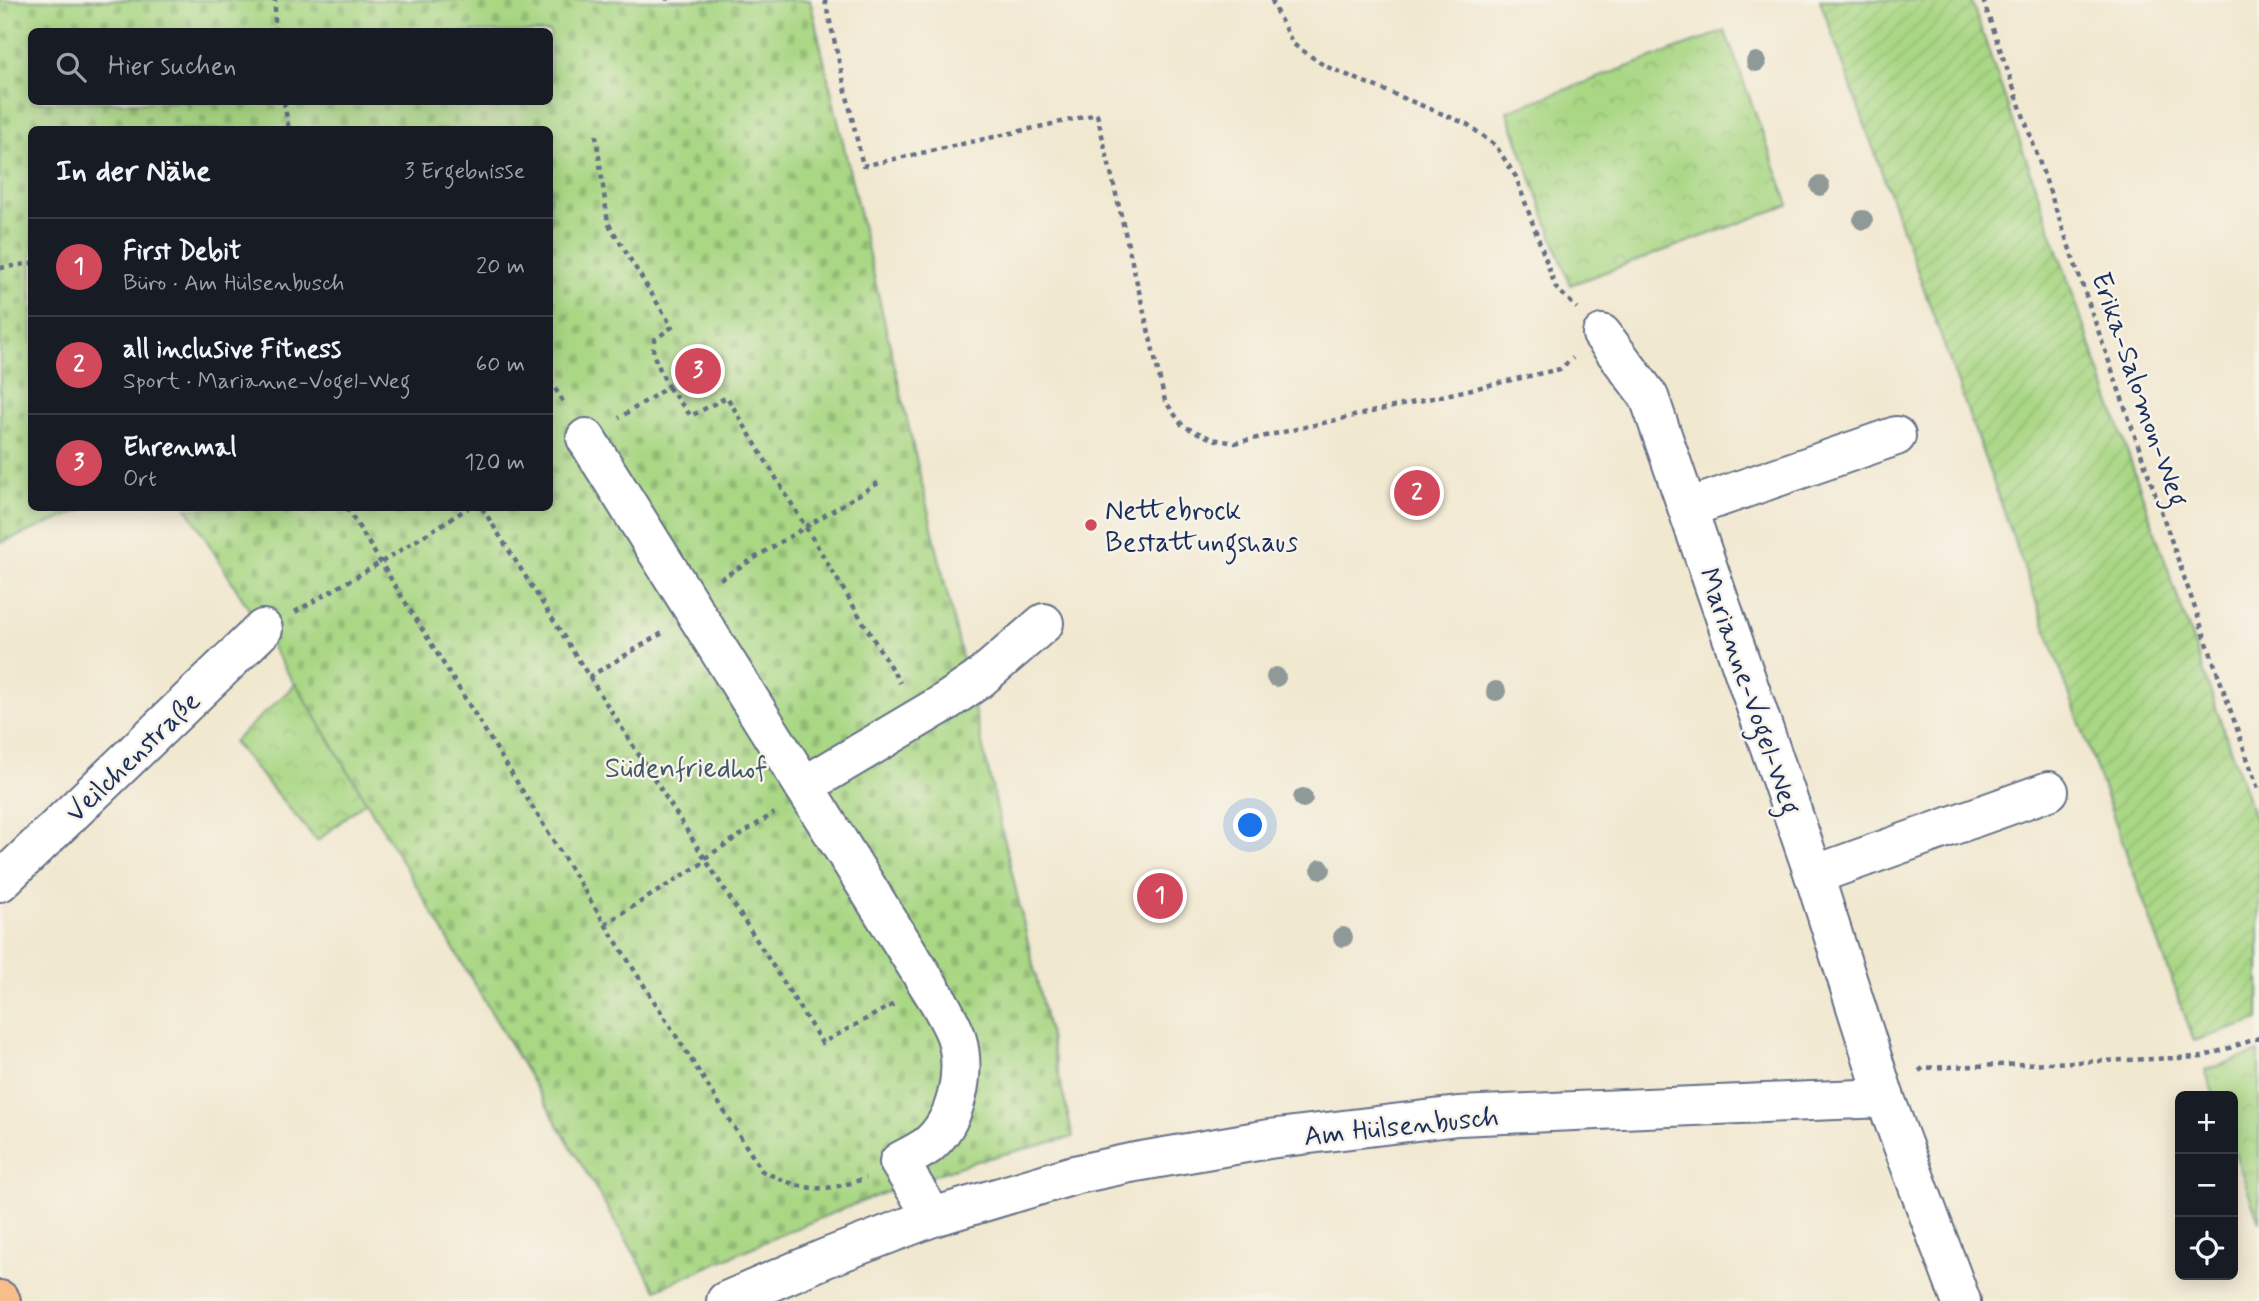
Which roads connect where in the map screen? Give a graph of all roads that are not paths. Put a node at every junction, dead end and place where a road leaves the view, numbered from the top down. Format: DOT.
graph roads {
  1 [pos="1602,334"];
  2 [pos="1896,436"];
  3 [pos="586,438"];
  4 [pos="1688,508"];
  5 [pos="1044,623"];
  6 [pos="263,629"];
  7 [pos="805,789"];
  8 [pos="2049,791"];
  9 [pos="1814,874"];
  10 [pos="0,882"];
  11 [pos="1885,1098"];
  12 [pos="933,1217"];
  13 [pos="726,1301"];
  14 [pos="1961,1301"];
  1 -- 4 [label="street, Marianne-Vogel-Weg"];
  2 -- 4 [label="street"];
  3 -- 7 [label="street"];
  4 -- 9 [label="street, Marianne-Vogel-Weg"];
  5 -- 7 [label="street"];
  6 -- 10 [label="street, Veilchenstraße"];
  7 -- 12 [label="street"];
  8 -- 9 [label="street"];
  9 -- 11 [label="street, Marianne-Vogel-Weg"];
  11 -- 12 [label="street, Am Hülsenbusch"];
  11 -- 14 [label="street"];
  12 -- 13 [label="street, Am Hülsenbusch"];
}
